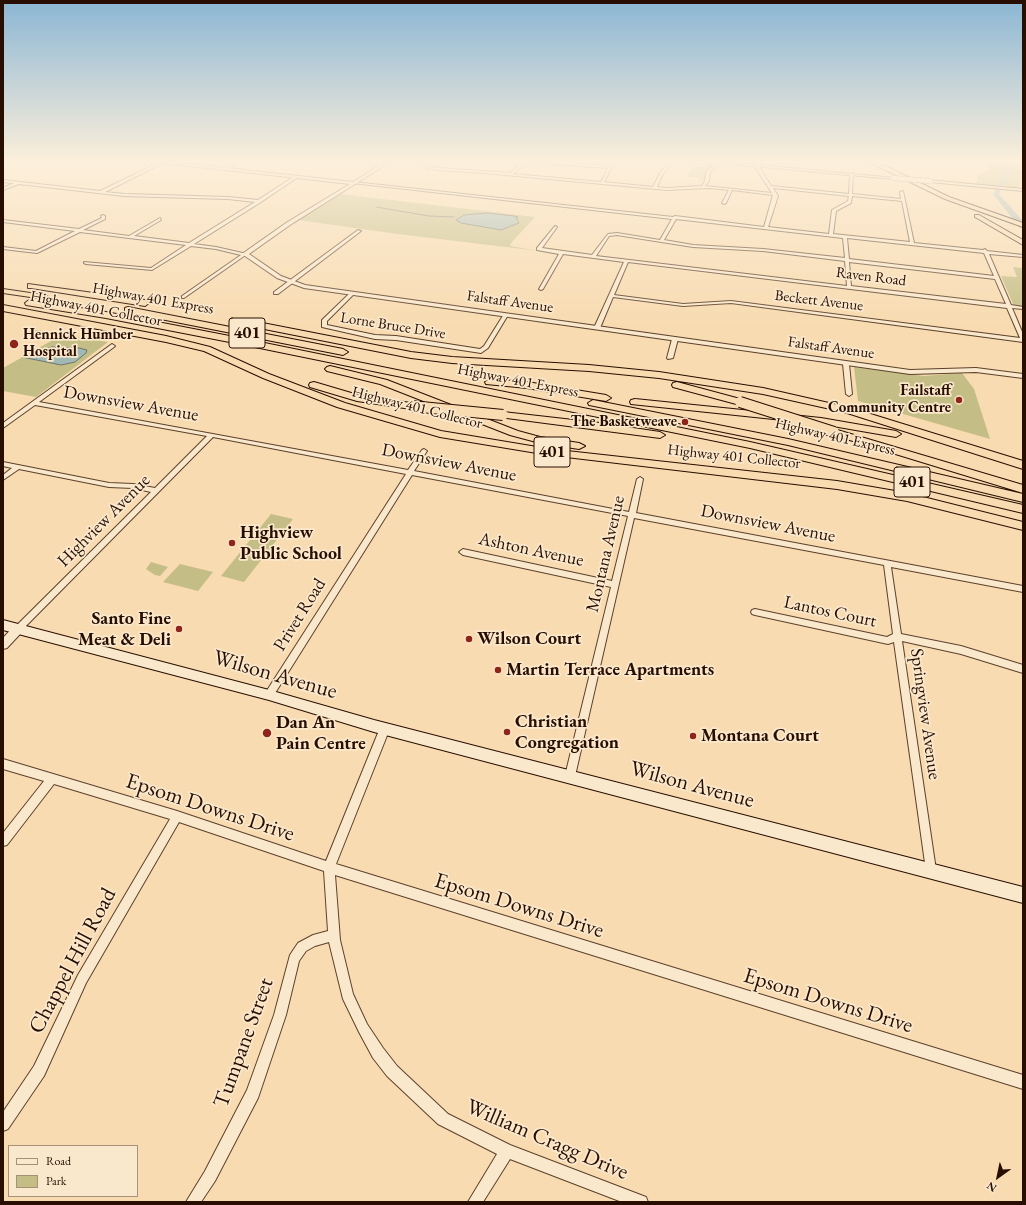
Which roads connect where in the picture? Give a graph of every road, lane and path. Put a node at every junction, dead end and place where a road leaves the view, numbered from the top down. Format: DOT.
graph roads {
  1 [pos="103,216"];
  2 [pos="236,216"];
  3 [pos="300,216"];
  4 [pos="668,216"];
  5 [pos="770,216"];
  6 [pos="833,216"];
  7 [pos="907,216"];
  8 [pos="978,216"];
  9 [pos="1005,216"];
  10 [pos="1008,216"];
  11 [pos="675,217"];
  12 [pos="160,220"];
  13 [pos="3,221"];
  14 [pos="1023,221"];
  15 [pos="1023,224"];
  16 [pos="556,227"];
  17 [pos="766,227"];
  18 [pos="359,230"];
  19 [pos="79,231"];
  20 [pos="831,234"];
  21 [pos="845,236"];
  22 [pos="130,237"];
  23 [pos="661,241"];
  24 [pos="912,242"];
  25 [pos="1023,243"];
  26 [pos="190,245"];
  27 [pos="3,248"];
  28 [pos="984,250"];
  29 [pos="562,253"];
  30 [pos="245,254"];
  31 [pos="594,256"];
  32 [pos="1023,256"];
  33 [pos="626,260"];
  34 [pos="848,260"];
  35 [pos="86,264"];
  36 [pos="996,278"];
  37 [pos="3,282"];
  38 [pos="292,282"];
  39 [pos="849,287"];
  40 [pos="541,289"];
  41 [pos="3,291"];
  42 [pos="276,293"];
  43 [pos="353,293"];
  44 [pos="184,296"];
  45 [pos="612,296"];
  46 [pos="3,299"];
  47 [pos="156,305"];
  48 [pos="1010,307"];
  49 [pos="3,308"];
  50 [pos="1023,308"];
  51 [pos="506,315"];
  52 [pos="229,319"];
  53 [pos="597,328"];
  54 [pos="206,335"];
  55 [pos="675,339"];
  56 [pos="1023,340"];
  57 [pos="112,346"];
  58 [pos="211,351"];
  59 [pos="355,354"];
  60 [pos="670,358"];
  61 [pos="452,360"];
  62 [pos="846,364"];
  63 [pos="1023,376"];
  64 [pos="849,394"];
  65 [pos="34,403"];
  66 [pos="3,426"];
  67 [pos="212,435"];
  68 [pos="424,451"];
  69 [pos="801,456"];
  70 [pos="3,464"];
  71 [pos="1023,465"];
  72 [pos="18,467"];
  73 [pos="409,472"];
  74 [pos="1023,472"];
  75 [pos="3,478"];
  76 [pos="640,479"];
  77 [pos="1023,489"];
  78 [pos="156,491"];
  79 [pos="907,497"];
  80 [pos="1023,498"];
  81 [pos="1023,509"];
  82 [pos="631,514"];
  83 [pos="1023,526"];
  84 [pos="463,552"];
  85 [pos="887,563"];
  86 [pos="616,585"];
  87 [pos="1023,589"];
  88 [pos="755,612"];
  89 [pos="3,625"];
  90 [pos="18,629"];
  91 [pos="897,636"];
  92 [pos="3,645"];
  93 [pos="1023,669"];
  94 [pos="269,695"];
  95 [pos="385,728"];
  96 [pos="3,764"];
  97 [pos="570,776"];
  98 [pos="51,780"];
  99 [pos="177,816"];
  100 [pos="3,841"];
  101 [pos="329,867"];
  102 [pos="930,870"];
  103 [pos="1023,895"];
  104 [pos="333,935"];
  105 [pos="1023,1082"];
  106 [pos="3,1124"];
  107 [pos="507,1151"];
  108 [pos="193,1202"];
  109 [pos="475,1202"];
  110 [pos="641,1202"];
  1 -- 19 [label="street"];
  2 -- 26 [label="street"];
  3 -- 30 [label="street"];
  4 -- 11 [label="street"];
  5 -- 17 [label="street"];
  6 -- 20 [label="street"];
  7 -- 24 [label="street"];
  8 -- 25 [label="highway"];
  9 -- 15 [label="highway"];
  10 -- 14 [label="highway"];
  11 -- 17 [label="street"];
  11 -- 23 [label="street"];
  12 -- 22 [label="street"];
  13 -- 19 [label="street, Falstaff Avenue"];
  16 -- 29 [label="street, Raven Road"];
  17 -- 20 [label="street"];
  18 -- 38 [label="street"];
  19 -- 22 [label="street, Falstaff Avenue"];
  19 -- 27 [label="street"];
  20 -- 21 [label="street"];
  21 -- 24 [label="street"];
  21 -- 34 [label="street"];
  22 -- 26 [label="street, Falstaff Avenue"];
  23 -- 31 [label="street"];
  23 -- 34 [label="street"];
  24 -- 28 [label="street"];
  26 -- 30 [label="street, Falstaff Avenue"];
  26 -- 35 [label="street"];
  28 -- 32 [label="street"];
  28 -- 36 [label="street"];
  29 -- 31 [label="street, Raven Road"];
  29 -- 40 [label="street"];
  30 -- 38 [label="street, Falstaff Avenue"];
  30 -- 44 [label="street"];
  31 -- 33 [label="street, Raven Road"];
  33 -- 39 [label="street, Raven Road"];
  33 -- 45 [label="street"];
  34 -- 36 [label="street"];
  34 -- 39 [label="street"];
  36 -- 48 [label="street"];
  37 -- 47 [label="highway, Highway 401 Collector"];
  38 -- 42 [label="street"];
  38 -- 43 [label="street, Falstaff Avenue"];
  39 -- 48 [label="street, Raven Road"];
  41 -- 59 [label="highway, Highway 401 Express / 401"];
  43 -- 51 [label="street, Falstaff Avenue"];
  43 -- 51 [label="street, Lorne Bruce Drive"];
  45 -- 53 [label="street"];
  45 -- 56 [label="street, Beckett Avenue"];
  46 -- 54 [label="highway, Highway 401 Express / 401"];
  48 -- 50 [label="street, Raven Road"];
  48 -- 56 [label="street"];
  49 -- 58 [label="highway, Highway 401 Collector / 401"];
  51 -- 53 [label="street, Falstaff Avenue"];
  52 -- 61 [label="highway, 401"];
  53 -- 55 [label="street, Falstaff Avenue"];
  54 -- 69 [label="highway, Highway 401 Express / 401"];
  54 -- 79 [label="highway"];
  55 -- 60 [label="street"];
  55 -- 62 [label="street, Falstaff Avenue"];
  57 -- 65 [label="street"];
  58 -- 69 [label="highway, bridge"];
  58 -- 79 [label="highway, Highway 401 Collector / 401"];
  61 -- 71 [label="highway, 401"];
  61 -- 77 [label="highway, bridge"];
  62 -- 63 [label="street, Falstaff Avenue"];
  62 -- 64 [label="street"];
  65 -- 66 [label="street"];
  65 -- 67 [label="street, Downsview Avenue"];
  67 -- 73 [label="street, Downsview Avenue"];
  67 -- 78 [label="street, Highview Avenue"];
  68 -- 73 [label="street, Privet Road"];
  69 -- 81 [label="highway, Highway 401 Express / 401"];
  70 -- 72 [label="street"];
  72 -- 75 [label="street"];
  72 -- 78 [label="street"];
  73 -- 82 [label="street, Downsview Avenue"];
  73 -- 94 [label="street, Privet Road"];
  74 -- 80 [label="highway, Highway 401 Express / 401"];
  76 -- 82 [label="street, Montana Avenue"];
  78 -- 90 [label="street, Highview Avenue"];
  79 -- 83 [label="highway, Highway 401 Collector / 401"];
  82 -- 85 [label="street, Downsview Avenue"];
  82 -- 86 [label="street, Montana Avenue"];
  84 -- 86 [label="street, Ashton Avenue"];
  85 -- 87 [label="street, Downsview Avenue"];
  85 -- 91 [label="street, Springview Avenue"];
  86 -- 97 [label="street, Montana Avenue"];
  88 -- 91 [label="street, Lantos Court"];
  89 -- 90 [label="main road, Wilson Avenue"];
  90 -- 92 [label="street"];
  90 -- 94 [label="main road, Wilson Avenue"];
  91 -- 93 [label="street"];
  91 -- 102 [label="street, Springview Avenue"];
  94 -- 95 [label="main road, Wilson Avenue"];
  95 -- 97 [label="main road, Wilson Avenue"];
  95 -- 101 [label="street, William Cragg Drive"];
  96 -- 98 [label="street, Epsom Downs Drive"];
  97 -- 102 [label="main road, Wilson Avenue"];
  98 -- 99 [label="street, Epsom Downs Drive"];
  98 -- 100 [label="street"];
  99 -- 101 [label="street, Epsom Downs Drive"];
  99 -- 106 [label="street, Chappel Hill Road"];
  101 -- 104 [label="street, William Cragg Drive"];
  101 -- 105 [label="street, Epsom Downs Drive"];
  102 -- 103 [label="main road, Wilson Avenue"];
  104 -- 107 [label="street, William Cragg Drive"];
  104 -- 108 [label="street, Tumpane Street"];
  107 -- 109 [label="street"];
  107 -- 110 [label="street, William Cragg Drive"];
}
